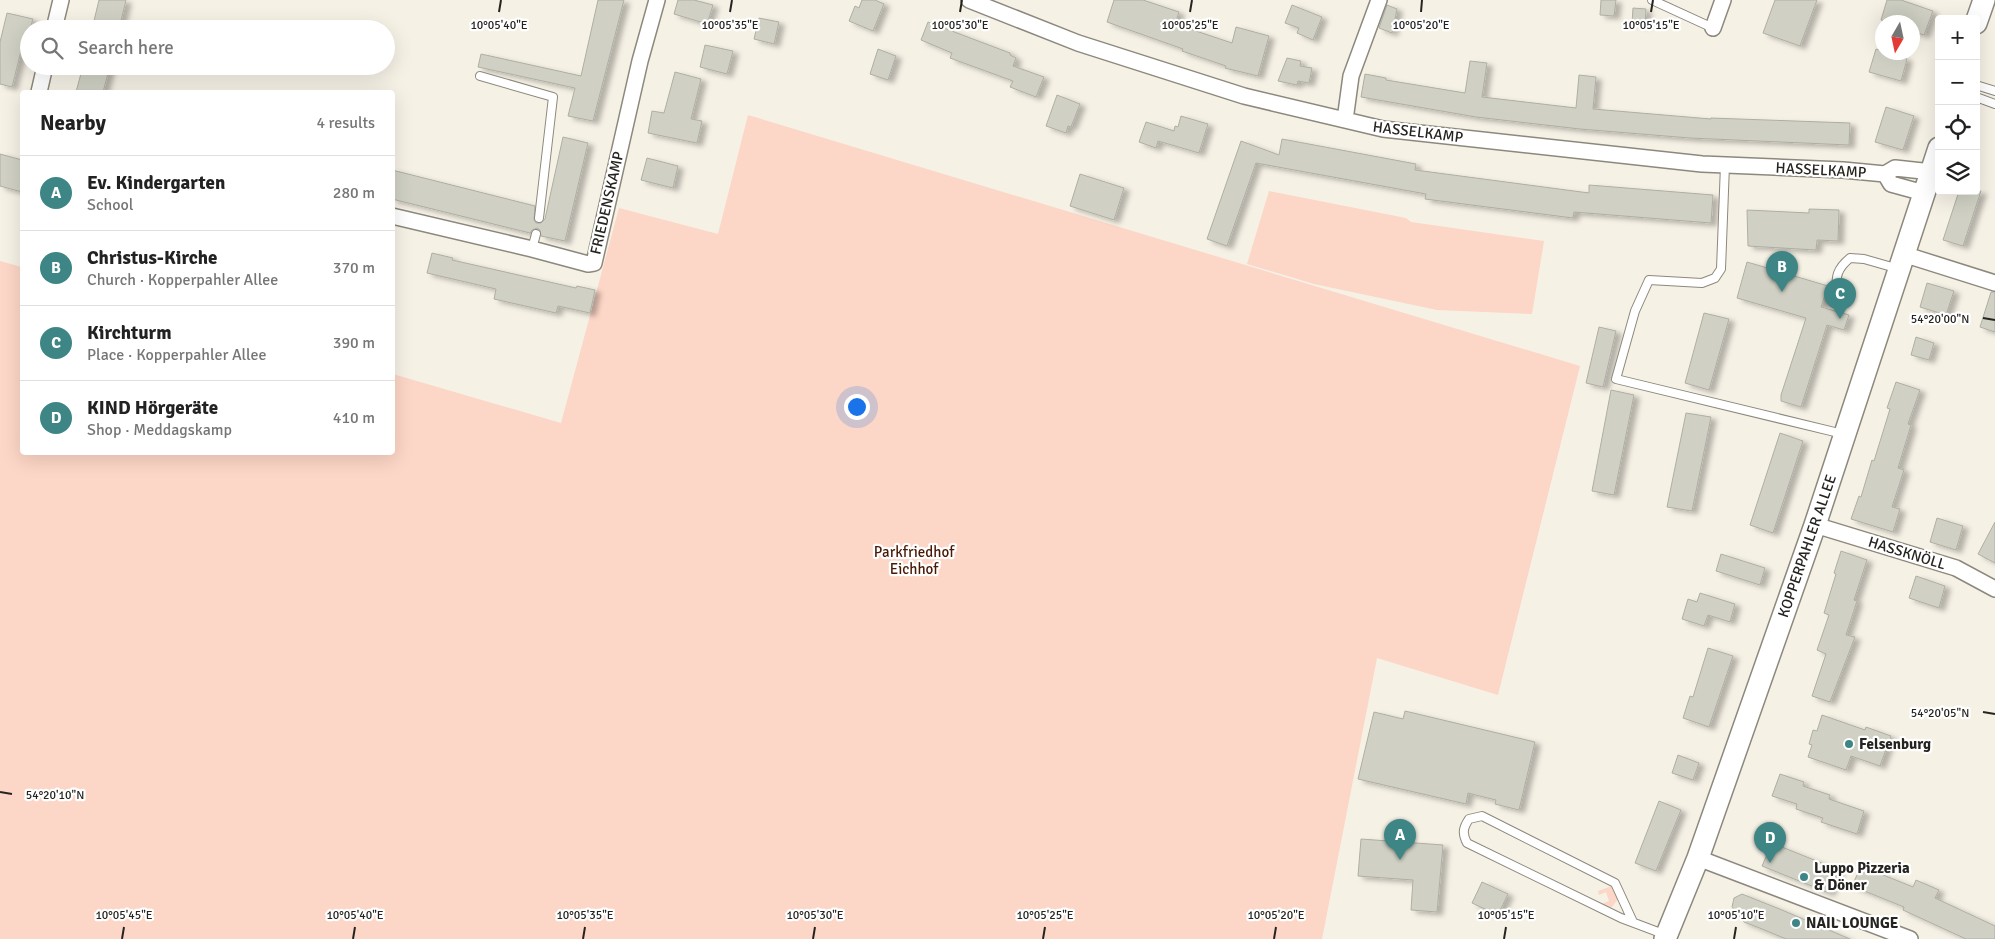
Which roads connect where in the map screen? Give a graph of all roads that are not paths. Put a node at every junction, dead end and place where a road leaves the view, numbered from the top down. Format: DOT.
graph roads {
  1 [pos="61,0"];
  2 [pos="658,0"];
  3 [pos="969,0"];
  4 [pos="1380,0"];
  5 [pos="1652,0"];
  6 [pos="1723,0"];
  7 [pos="1984,0"];
  8 [pos="1979,15"];
  9 [pos="56,20"];
  10 [pos="1713,28"];
  11 [pos="43,75"];
  12 [pos="480,76"];
  13 [pos="1980,86"];
  14 [pos="39,90"];
  15 [pos="1995,91"];
  16 [pos="1980,98"];
  17 [pos="1995,104"];
  18 [pos="1345,120"];
  19 [pos="1938,150"];
  20 [pos="1725,165"];
  21 [pos="1932,172"];
  22 [pos="1885,174"];
  23 [pos="1924,193"];
  24 [pos="395,217"];
  25 [pos="539,218"];
  26 [pos="1901,261"];
  27 [pos="1995,283"];
  28 [pos="1836,300"];
  29 [pos="1845,434"];
  30 [pos="1815,525"];
  31 [pos="1995,589"];
  32 [pos="1698,858"];
  33 [pos="1633,922"];
  34 [pos="1874,933"];
  35 [pos="1666,937"];
  36 [pos="1910,939"];
  1 -- 9 [label="street"];
  2 -- 24 [label="street, FRIEDENSKAMP"];
  3 -- 18 [label="street, HASSELKAMP"];
  4 -- 18 [label="street"];
  5 -- 10 [label="lane"];
  6 -- 10 [label="street"];
  7 -- 8 [label="street"];
  11 -- 14 [label="street"];
  12 -- 25 [label="lane"];
  13 -- 15 [label="lane"];
  16 -- 17 [label="lane"];
  18 -- 20 [label="street, HASSELKAMP"];
  19 -- 21 [label="street, KOPPERPAHLER ALLEE"];
  20 -- 22 [label="street, HASSELKAMP"];
  20 -- 29 [label="lane"];
  21 -- 22 [label="street, HASSELKAMP"];
  21 -- 23 [label="street, KOPPERPAHLER ALLEE"];
  22 -- 23 [label="street, HASSELKAMP"];
  23 -- 26 [label="street, KOPPERPAHLER ALLEE"];
  26 -- 27 [label="street"];
  26 -- 28 [label="lane"];
  26 -- 29 [label="street, KOPPERPAHLER ALLEE"];
  29 -- 30 [label="street, KOPPERPAHLER ALLEE"];
  30 -- 31 [label="street, HASSKNÖLL"];
  30 -- 32 [label="street, KOPPERPAHLER ALLEE"];
  32 -- 34 [label="street"];
  32 -- 35 [label="street, KOPPERPAHLER ALLEE"];
  33 -- 33 [label="lane"];
  33 -- 35 [label="lane"];
  34 -- 36 [label="street"];
}
